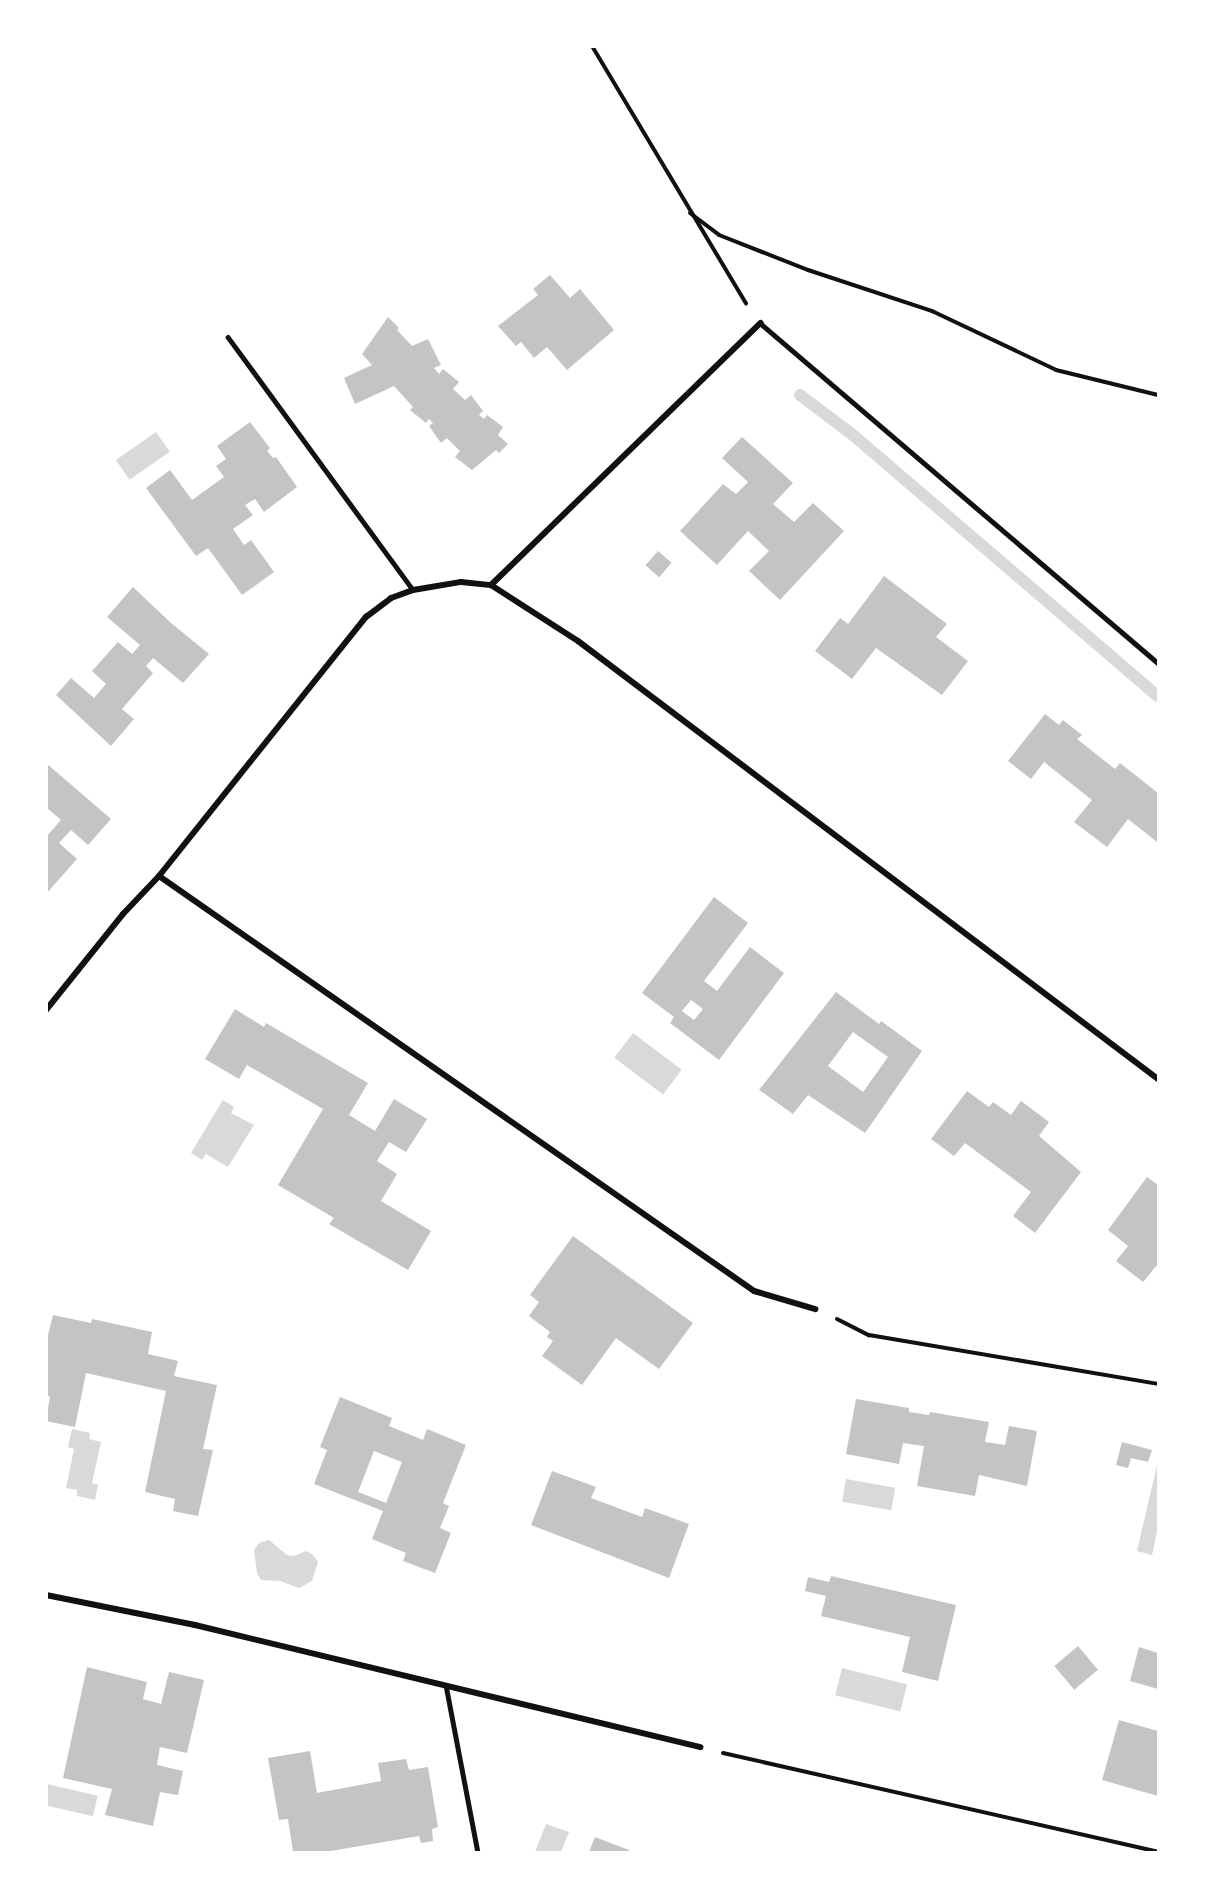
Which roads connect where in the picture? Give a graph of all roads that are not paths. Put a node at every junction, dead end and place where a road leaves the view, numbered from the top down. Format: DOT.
graph roads {
  1 [pos="760,323"];
  2 [pos="228,337"];
  3 [pos="491,585"];
  4 [pos="413,590"];
  5 [pos="1158,663"];
  6 [pos="159,876"];
  7 [pos="46,1010"];
  8 [pos="1158,1079"];
  9 [pos="815,1309"];
  10 [pos="46,1596"];
  11 [pos="446,1685"];
  12 [pos="700,1747"];
  13 [pos="478,1852"];
  1 -- 3 [label="street"];
  1 -- 5 [label="lane"];
  2 -- 4 [label="lane"];
  3 -- 4 [label="street"];
  3 -- 8 [label="street"];
  4 -- 6 [label="street"];
  6 -- 7 [label="street"];
  6 -- 9 [label="street"];
  10 -- 11 [label="street"];
  11 -- 12 [label="street"];
  11 -- 13 [label="lane"];
}
